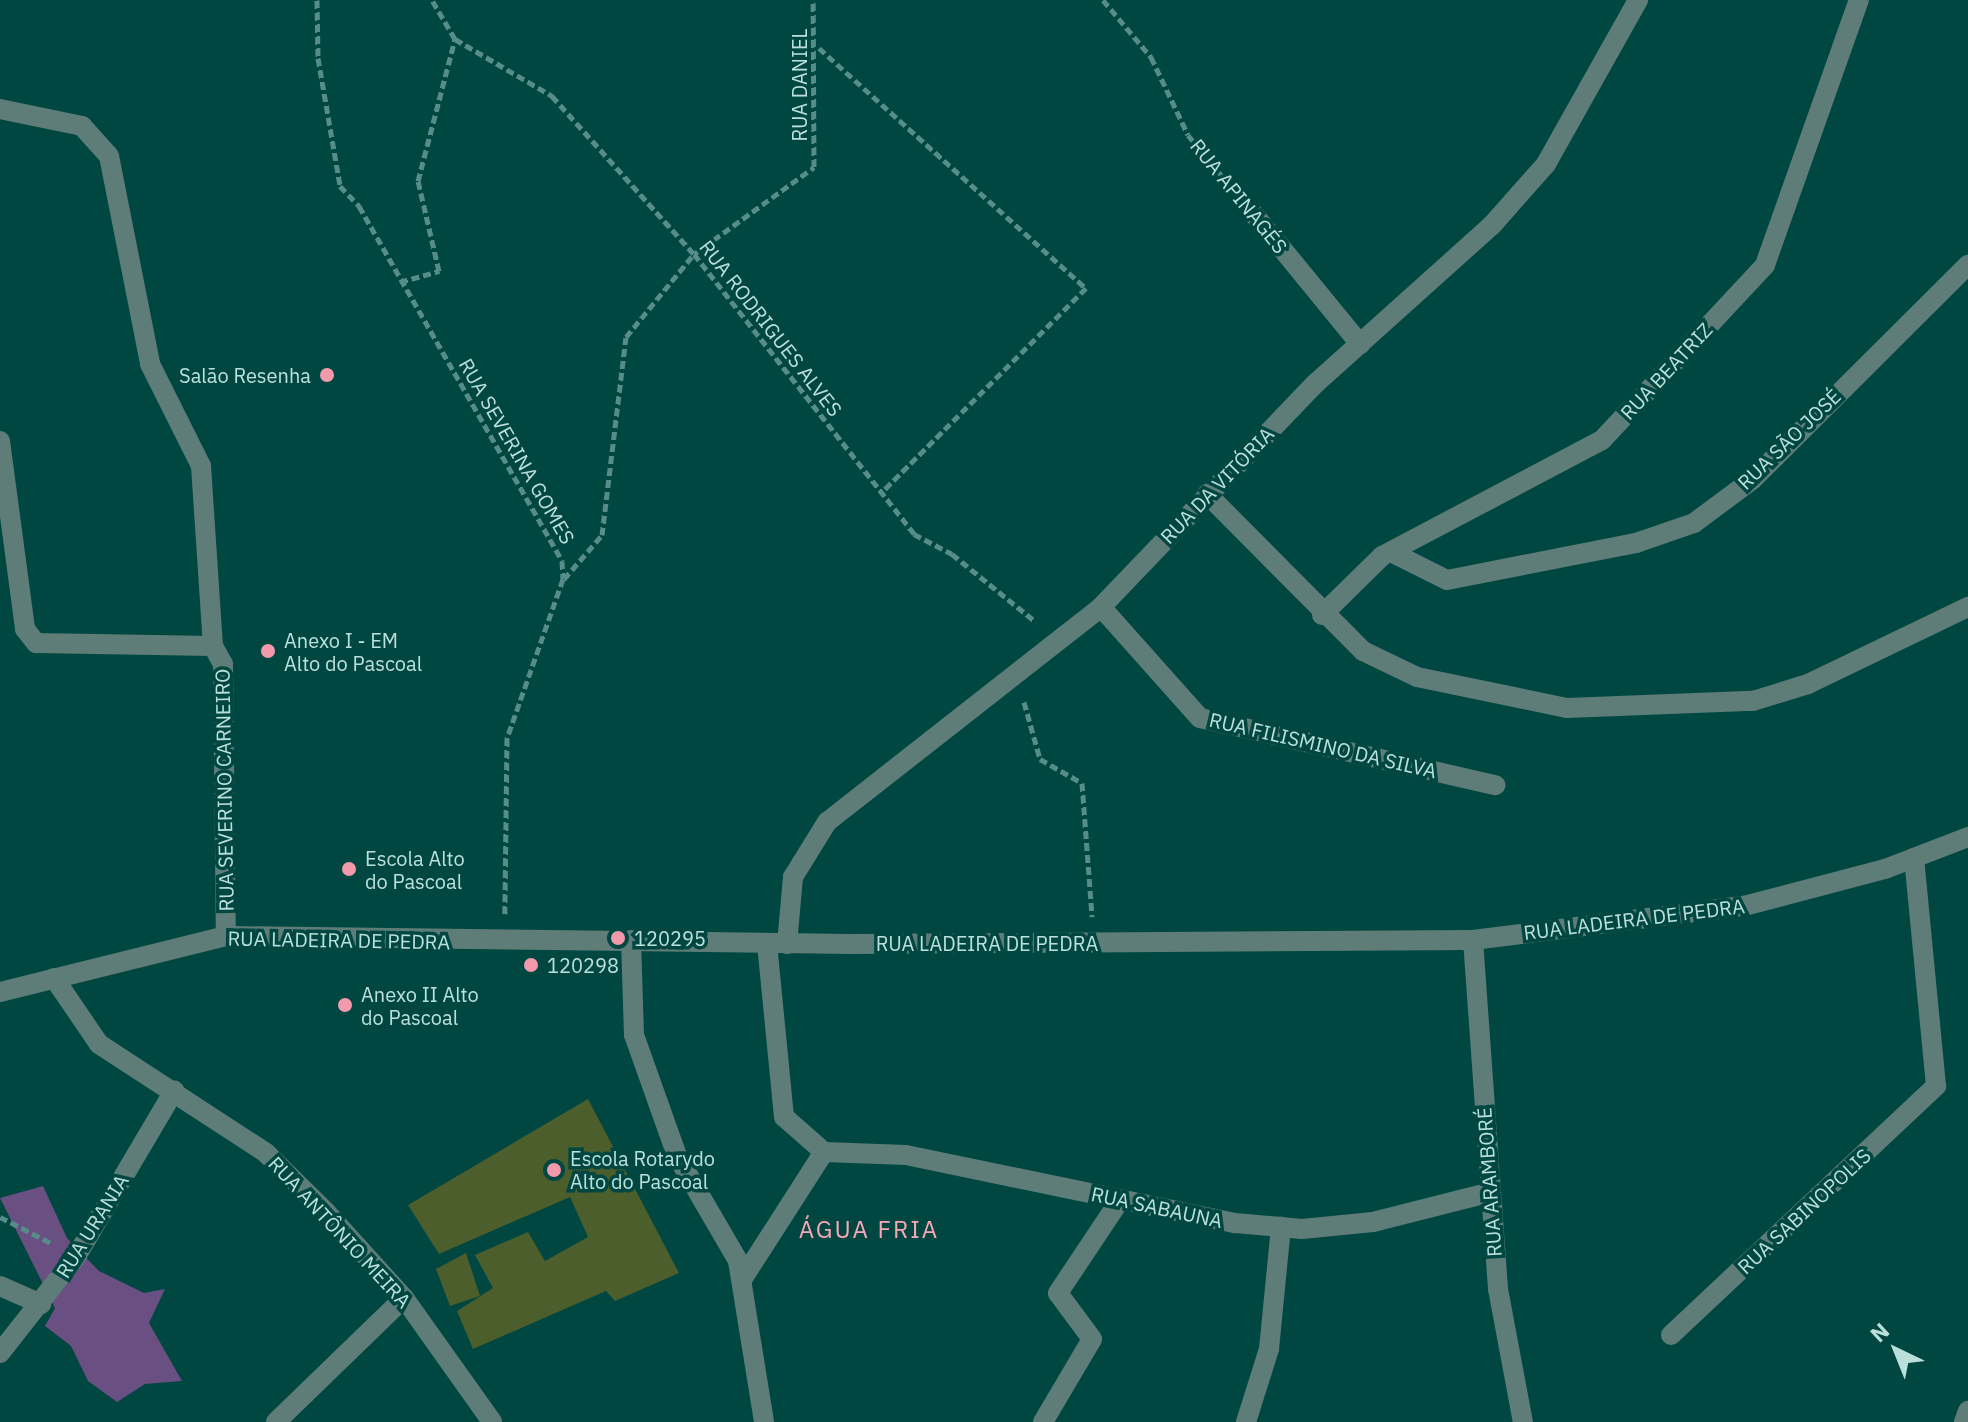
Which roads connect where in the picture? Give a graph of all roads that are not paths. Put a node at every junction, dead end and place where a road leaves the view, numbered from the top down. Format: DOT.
graph roads {
  1 [pos="1638,0"];
  2 [pos="1859,0"];
  3 [pos="0,109"];
  4 [pos="1252,212"];
  5 [pos="1968,265"];
  6 [pos="1360,344"];
  7 [pos="0,441"];
  8 [pos="1207,494"];
  9 [pos="1393,553"];
  10 [pos="1101,607"];
  11 [pos="1968,607"];
  12 [pos="1322,615"];
  13 [pos="208,644"];
  14 [pos="1496,785"];
  15 [pos="1968,837"];
  16 [pos="1914,858"];
  17 [pos="226,936"];
  18 [pos="631,940"];
  19 [pos="1473,940"];
  20 [pos="777,944"];
  21 [pos="54,978"];
  22 [pos="0,992"];
  23 [pos="174,1091"];
  24 [pos="824,1152"];
  25 [pos="1488,1193"];
  26 [pos="1120,1200"];
  27 [pos="1281,1227"];
  28 [pos="743,1278"];
  29 [pos="0,1286"];
  30 [pos="404,1298"];
  31 [pos="41,1304"];
  32 [pos="1671,1335"];
  33 [pos="0,1353"];
  34 [pos="1968,1411"];
  35 [pos="276,1422"];
  36 [pos="492,1422"];
  37 [pos="764,1422"];
  38 [pos="1043,1422"];
  39 [pos="1246,1422"];
  40 [pos="1523,1422"];
  41 [pos="1964,1422"];
  1 -- 6 [label="street, RUA DA VITÓRIA"];
  2 -- 9 [label="street, RUA BEATRIZ"];
  3 -- 13 [label="street, RUA SEVERINO CARNEIRO"];
  4 -- 6 [label="street, RUA APINAGÉS"];
  5 -- 9 [label="street, RUA SÃO JOSÉ"];
  6 -- 8 [label="street, RUA DA VITÓRIA"];
  7 -- 13 [label="street"];
  8 -- 10 [label="street, RUA DA VITÓRIA"];
  8 -- 12 [label="street"];
  9 -- 12 [label="street, RUA BEATRIZ"];
  10 -- 14 [label="street, RUA FILISMINO DA SILVA"];
  10 -- 20 [label="street, RUA DA VITÓRIA"];
  11 -- 12 [label="street"];
  13 -- 17 [label="street, RUA SEVERINO CARNEIRO"];
  15 -- 16 [label="street, RUA LADEIRA DE PEDRA"];
  16 -- 19 [label="street, RUA LADEIRA DE PEDRA"];
  16 -- 32 [label="street, RUA SABINOPOLIS"];
  17 -- 18 [label="street, RUA LADEIRA DE PEDRA"];
  17 -- 21 [label="street, RUA LADEIRA DE PEDRA"];
  18 -- 20 [label="street, RUA LADEIRA DE PEDRA"];
  18 -- 28 [label="street"];
  19 -- 20 [label="street, RUA LADEIRA DE PEDRA"];
  19 -- 25 [label="street, RUA ARAMBORÉ"];
  20 -- 24 [label="street, RUA DA VITÓRIA"];
  21 -- 22 [label="street, RUA LADEIRA DE PEDRA"];
  21 -- 23 [label="street, RUA ANTÔNIO MEIRA"];
  23 -- 30 [label="street, RUA ANTÔNIO MEIRA"];
  23 -- 31 [label="street, RUA URANIA"];
  24 -- 26 [label="street, RUA SABAUNA"];
  24 -- 28 [label="street"];
  25 -- 27 [label="street, RUA SABAUNA"];
  25 -- 40 [label="street, RUA ARAMBORÉ"];
  26 -- 27 [label="street, RUA SABAUNA"];
  26 -- 38 [label="street"];
  27 -- 39 [label="street"];
  28 -- 37 [label="street"];
  29 -- 31 [label="street"];
  30 -- 35 [label="street"];
  30 -- 36 [label="street, RUA ANTÔNIO MEIRA"];
  31 -- 33 [label="street, RUA URANIA"];
  34 -- 41 [label="street"];
}
